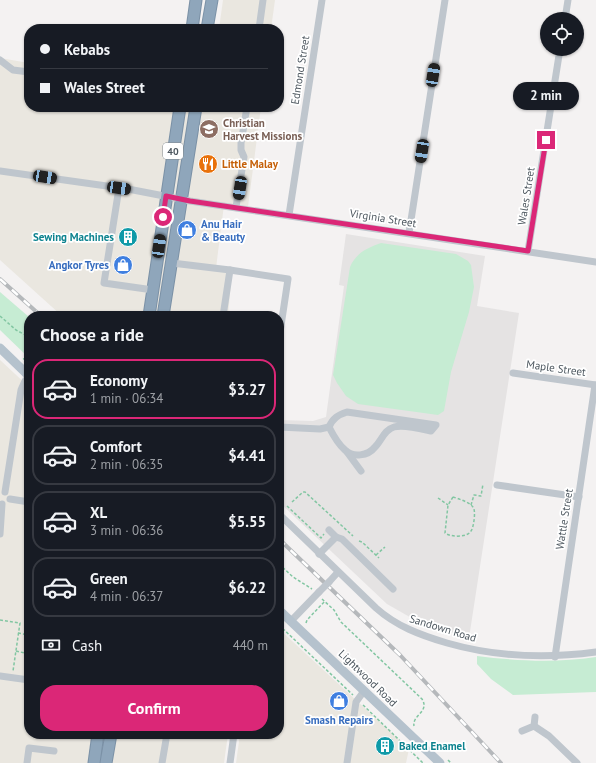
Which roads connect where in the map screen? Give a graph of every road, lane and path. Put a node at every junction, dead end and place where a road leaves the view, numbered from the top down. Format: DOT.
graph roads {
  1 [pos="196,0"];
  2 [pos="212,0"];
  3 [pos="264,0"];
  4 [pos="322,0"];
  5 [pos="445,0"];
  6 [pos="568,0"];
  7 [pos="566,12"];
  8 [pos="193,24"];
  9 [pos="208,24"];
  10 [pos="260,24"];
  11 [pos="559,56"];
  12 [pos="0,60"];
  13 [pos="24,71"];
  14 [pos="179,112"];
  15 [pos="195,112"];
  16 [pos="246,112"];
  17 [pos="0,171"];
  18 [pos="119,188"];
  19 [pos="166,196"];
  20 [pos="182,199"];
  21 [pos="236,207"];
  22 [pos="289,215"];
  23 [pos="409,233"];
  24 [pos="528,251"];
  25 [pos="596,262"];
  26 [pos="172,263"];
  27 [pos="230,270"];
  28 [pos="153,290"];
  29 [pos="150,311"];
  30 [pos="164,311"];
  31 [pos="224,311"];
  32 [pos="283,311"];
  33 [pos="0,316"];
  34 [pos="24,334"];
  35 [pos="0,348"];
  36 [pos="24,371"];
  37 [pos="513,373"];
  38 [pos="24,383"];
  39 [pos="595,385"];
  40 [pos="284,427"];
  41 [pos="329,427"];
  42 [pos="347,452"];
  43 [pos="361,471"];
  44 [pos="483,484"];
  45 [pos="497,485"];
  46 [pos="2,492"];
  47 [pos="438,498"];
  48 [pos="579,498"];
  49 [pos="10,499"];
  50 [pos="24,501"];
  51 [pos="292,502"];
  52 [pos="1,503"];
  53 [pos="471,504"];
  54 [pos="448,505"];
  55 [pos="287,506"];
  56 [pos="284,519"];
  57 [pos="329,530"];
  58 [pos="0,534"];
  59 [pos="353,536"];
  60 [pos="336,537"];
  61 [pos="359,541"];
  62 [pos="385,547"];
  63 [pos="319,554"];
  64 [pos="376,556"];
  65 [pos="379,558"];
  66 [pos="284,569"];
  67 [pos="338,572"];
  68 [pos="393,589"];
  69 [pos="316,591"];
  70 [pos="325,601"];
  71 [pos="284,615"];
  72 [pos="0,620"];
  73 [pos="291,621"];
  74 [pos="307,627"];
  75 [pos="284,630"];
  76 [pos="18,634"];
  77 [pos="24,635"];
  78 [pos="16,651"];
  79 [pos="596,652"];
  80 [pos="24,653"];
  81 [pos="555,657"];
  82 [pos="0,676"];
  83 [pos="12,678"];
  84 [pos="24,679"];
  85 [pos="364,691"];
  86 [pos="357,699"];
  87 [pos="535,717"];
  88 [pos="534,726"];
  89 [pos="416,730"];
  90 [pos="522,731"];
  91 [pos="97,739"];
  92 [pos="110,739"];
  93 [pos="166,739"];
  94 [pos="233,739"];
  95 [pos="54,751"];
  96 [pos="443,761"];
  97 [pos="27,763"];
  98 [pos="94,763"];
  99 [pos="106,763"];
  100 [pos="162,763"];
  101 [pos="230,763"];
  102 [pos="347,763"];
  103 [pos="423,763"];
  104 [pos="451,763"];
  105 [pos="577,763"];
  1 -- 8 [label="highway"];
  2 -- 9 [label="highway"];
  3 -- 10 [label="street"];
  4 -- 22 [label="street, Edmond Street"];
  5 -- 23 [label="street"];
  6 -- 7 [label="street"];
  11 -- 24 [label="street, Wales Street"];
  12 -- 13 [label="street"];
  14 -- 19 [label="highway, 40"];
  15 -- 20 [label="highway, 40"];
  16 -- 21 [label="street"];
  17 -- 18 [label="street, Virginia Street"];
  18 -- 19 [label="street, Virginia Street"];
  18 -- 28 [label="street"];
  19 -- 20 [label="street, Virginia Street"];
  19 -- 28 [label="highway, 40"];
  20 -- 21 [label="street, Virginia Street"];
  20 -- 26 [label="highway, 40"];
  21 -- 22 [label="street, Virginia Street"];
  22 -- 23 [label="street, Virginia Street"];
  23 -- 24 [label="street, Virginia Street"];
  24 -- 25 [label="street, Virginia Street"];
  26 -- 27 [label="street"];
  26 -- 30 [label="highway, 40"];
  27 -- 31 [label="street"];
  27 -- 32 [label="street"];
  28 -- 29 [label="highway, 40"];
  33 -- 34 [label="path"];
  35 -- 36 [label="main road"];
  37 -- 39 [label="street, Maple Street"];
  38 -- 46 [label="street"];
  39 -- 48 [label="street, Wattle Street"];
  40 -- 41 [label="street"];
  41 -- 42 [label="street"];
  41 -- 42 [label="street"];
  42 -- 43 [label="street"];
  44 -- 53 [label="path"];
  45 -- 48 [label="street"];
  46 -- 49 [label="street"];
  47 -- 54 [label="path"];
  48 -- 81 [label="street, Wattle Street"];
  49 -- 50 [label="street"];
  49 -- 52 [label="street"];
  51 -- 59 [label="path"];
  52 -- 58 [label="street"];
  53 -- 54 [label="path"];
  53 -- 54 [label="path"];
  55 -- 57 [label="path"];
  56 -- 63 [label="street, Sandown Road"];
  57 -- 60 [label="street"];
  60 -- 63 [label="street"];
  60 -- 68 [label="street"];
  61 -- 64 [label="path"];
  62 -- 64 [label="path"];
  63 -- 67 [label="street, Sandown Road"];
  64 -- 65 [label="path"];
  66 -- 69 [label="path"];
  67 -- 69 [label="street, bridge"];
  67 -- 81 [label="street, Sandown Road"];
  69 -- 70 [label="path"];
  69 -- 73 [label="street"];
  70 -- 74 [label="path"];
  70 -- 89 [label="path"];
  71 -- 73 [label="main road, Lightwood Road"];
  72 -- 76 [label="path"];
  73 -- 85 [label="main road, Lightwood Road"];
  75 -- 86 [label="path, Lightwood Road"];
  76 -- 77 [label="path"];
  76 -- 78 [label="path"];
  78 -- 80 [label="path"];
  78 -- 83 [label="path"];
  79 -- 81 [label="street, Sandown Road"];
  82 -- 83 [label="street"];
  83 -- 84 [label="street"];
  85 -- 86 [label="street"];
  85 -- 96 [label="main road, Lightwood Road"];
  86 -- 102 [label="street"];
  86 -- 103 [label="path, Lightwood Road"];
  87 -- 88 [label="street"];
  88 -- 90 [label="street"];
  88 -- 105 [label="street"];
  91 -- 98 [label="highway"];
  92 -- 99 [label="highway"];
  93 -- 100 [label="street"];
  94 -- 101 [label="street"];
  95 -- 97 [label="street"];
  96 -- 104 [label="path"];
}
